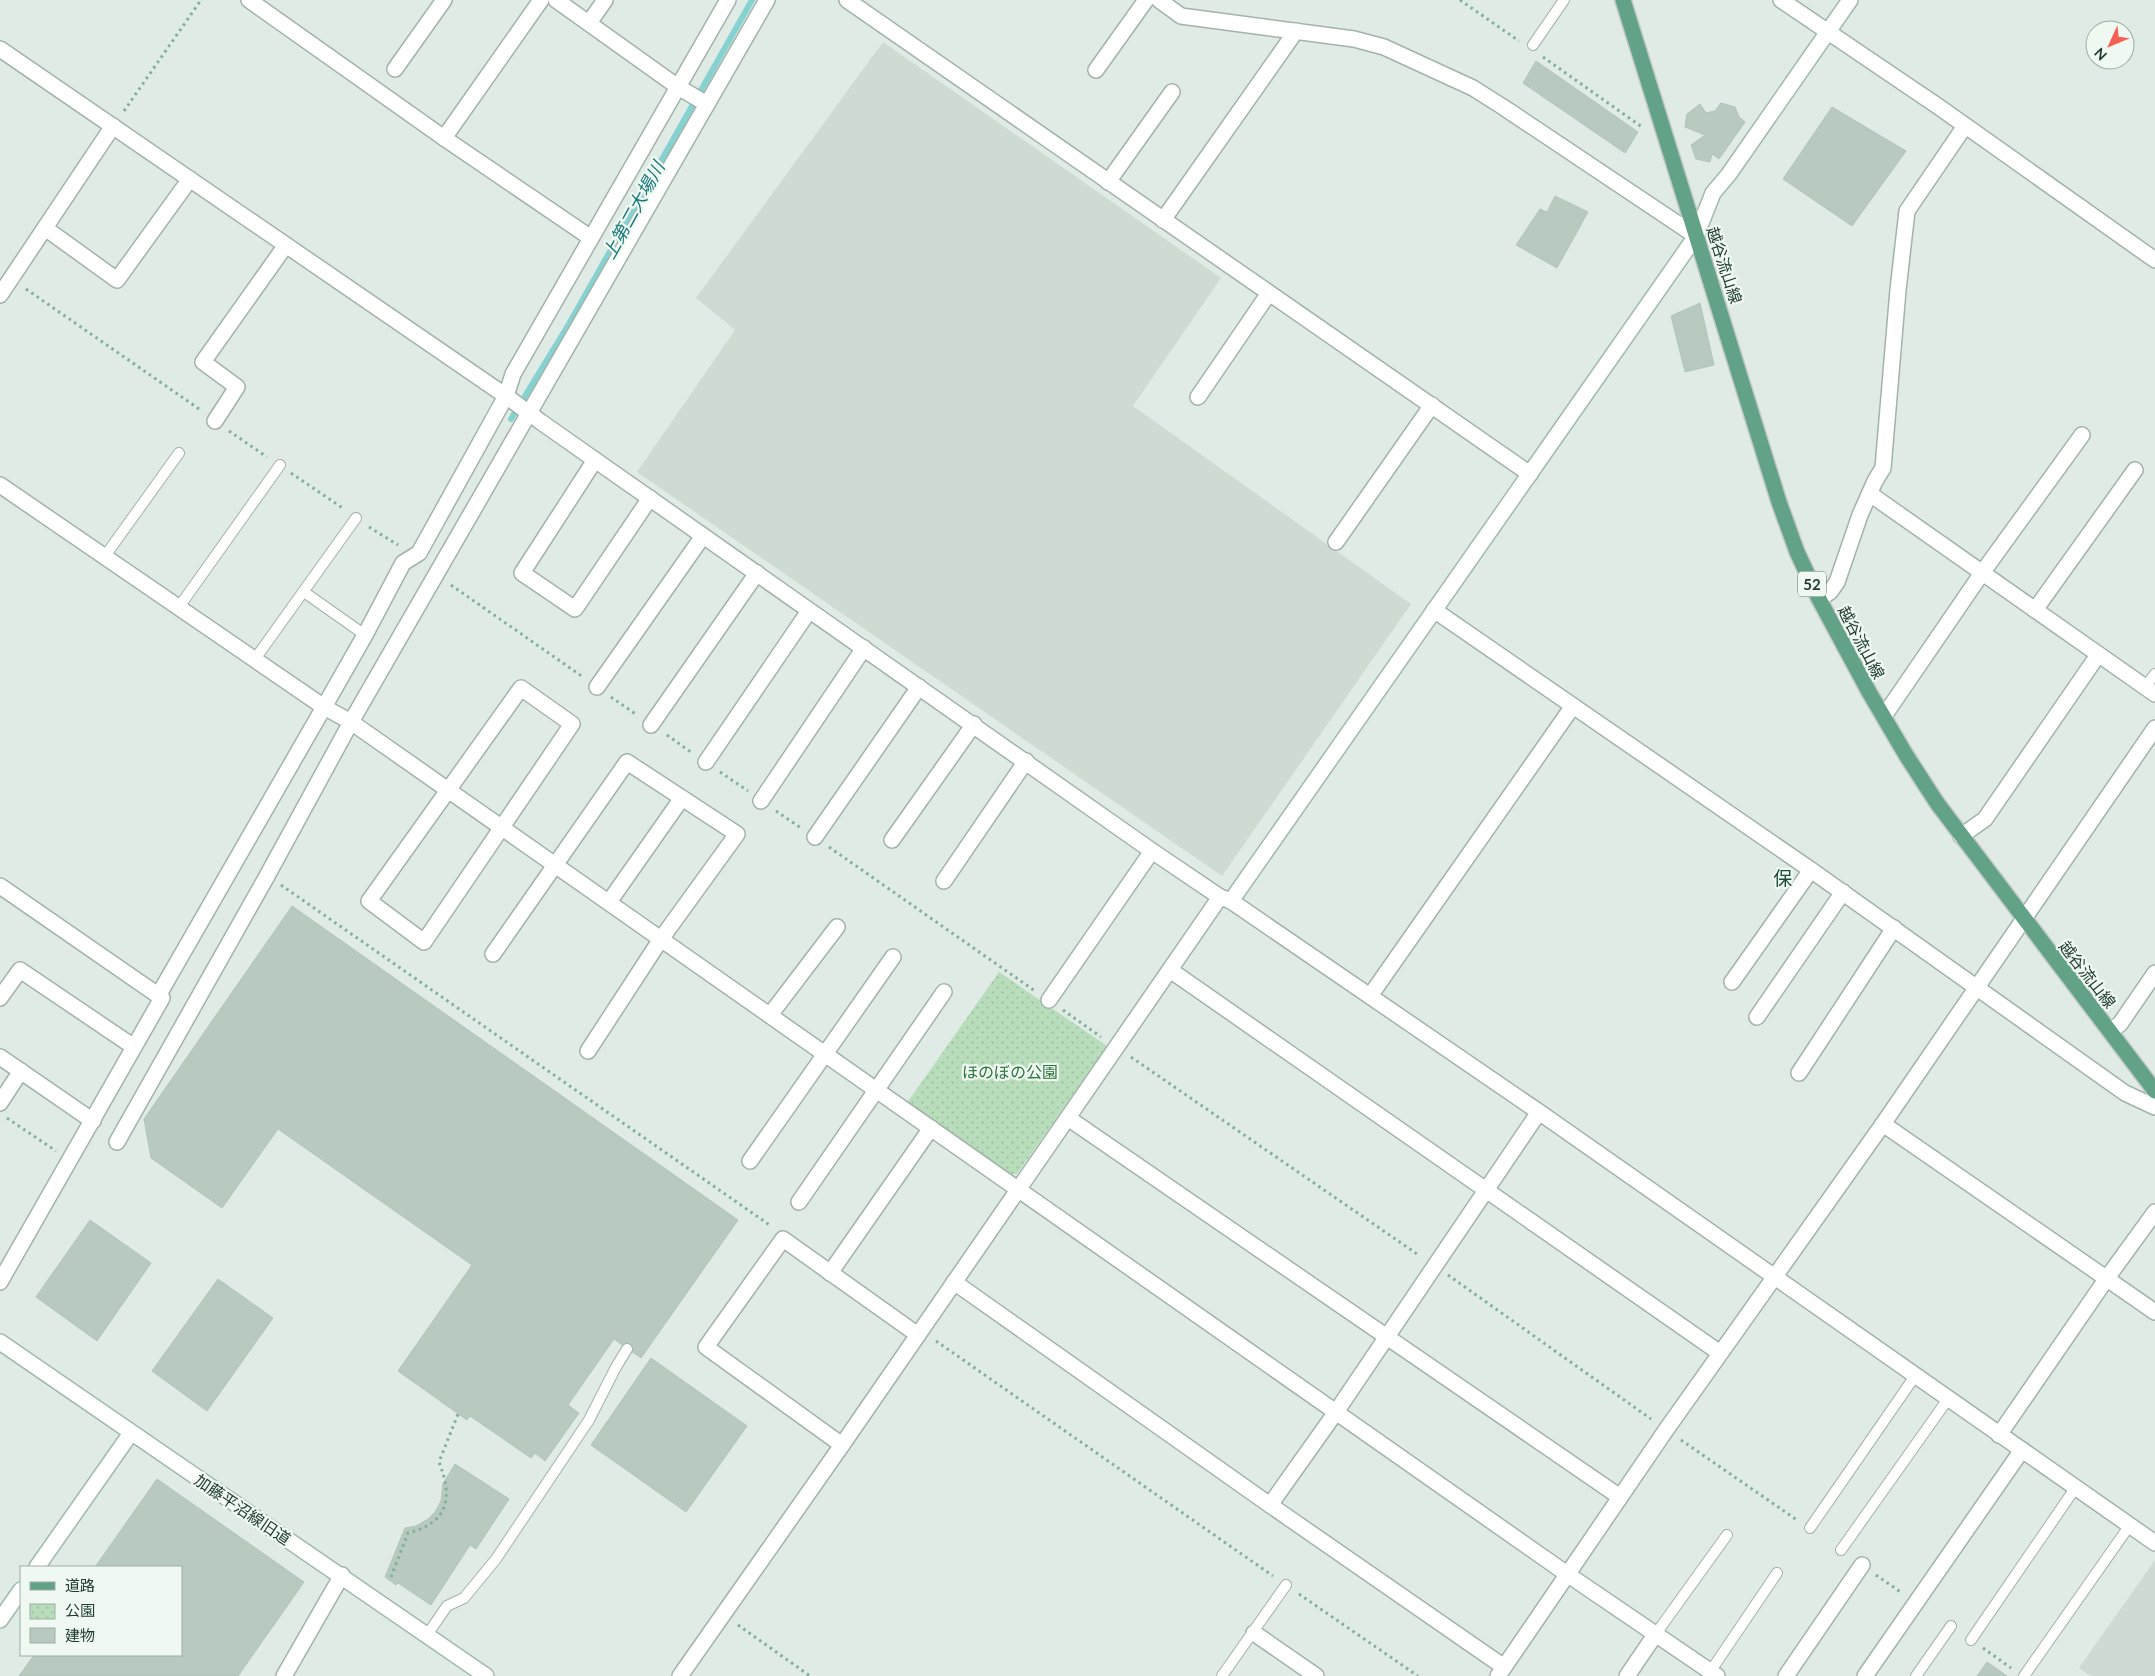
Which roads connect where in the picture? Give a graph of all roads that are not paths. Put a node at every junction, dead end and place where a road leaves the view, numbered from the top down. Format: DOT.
graph roads {
  1 [pos="249,0"];
  2 [pos="444,0"];
  3 [pos="541,0"];
  4 [pos="556,0"];
  5 [pos="605,0"];
  6 [pos="728,0"];
  7 [pos="767,0"];
  8 [pos="847,0"];
  9 [pos="1146,0"];
  10 [pos="1159,0"];
  11 [pos="1564,0"];
  12 [pos="1623,0"];
  13 [pos="1781,0"];
  14 [pos="1850,0"];
  15 [pos="589,23"];
  16 [pos="1296,31"];
  17 [pos="1828,32"];
  18 [pos="1528,45"];
  19 [pos="0,49"];
  20 [pos="395,69"];
  21 [pos="1096,70"];
  22 [pos="678,87"];
  23 [pos="1172,92"];
  24 [pos="707,104"];
  25 [pos="113,126"];
  26 [pos="1965,126"];
  27 [pos="444,138"];
  28 [pos="190,179"];
  29 [pos="1108,182"];
  30 [pos="1163,220"];
  31 [pos="46,228"];
  32 [pos="1696,236"];
  33 [pos="591,238"];
  34 [pos="286,245"];
  35 [pos="2155,260"];
  36 [pos="1269,293"];
  37 [pos="0,295"];
  38 [pos="1198,397"];
  39 [pos="510,399"];
  40 [pos="1432,405"];
  41 [pos="529,414"];
  42 [pos="215,420"];
  43 [pos="2082,435"];
  44 [pos="179,453"];
  45 [pos="595,460"];
  46 [pos="280,465"];
  47 [pos="2135,470"];
  48 [pos="1530,474"];
  49 [pos="0,485"];
  50 [pos="1870,494"];
  51 [pos="650,498"];
  52 [pos="356,518"];
  53 [pos="703,536"];
  54 [pos="1336,542"];
  55 [pos="105,556"];
  56 [pos="757,573"];
  57 [pos="1982,573"];
  58 [pos="304,592"];
  59 [pos="1819,599"];
  60 [pos="180,607"];
  61 [pos="1434,610"];
  62 [pos="2035,610"];
  63 [pos="809,611"];
  64 [pos="365,635"];
  65 [pos="864,648"];
  66 [pos="2098,655"];
  67 [pos="255,659"];
  68 [pos="2155,674"];
  69 [pos="920,686"];
  70 [pos="597,687"];
  71 [pos="2150,690"];
  72 [pos="1573,706"];
  73 [pos="338,715"];
  74 [pos="1884,716"];
  75 [pos="974,724"];
  76 [pos="651,725"];
  77 [pos="2155,728"];
  78 [pos="706,762"];
  79 [pos="1026,762"];
  80 [pos="448,791"];
  81 [pos="682,798"];
  82 [pos="761,801"];
  83 [pos="502,829"];
  84 [pos="1961,836"];
  85 [pos="815,837"];
  86 [pos="892,840"];
  87 [pos="1152,851"];
  88 [pos="555,866"];
  89 [pos="1811,870"];
  90 [pos="944,881"];
  91 [pos="0,886"];
  92 [pos="1843,892"];
  93 [pos="1226,899"];
  94 [pos="609,902"];
  95 [pos="2023,918"];
  96 [pos="837,927"];
  97 [pos="1894,928"];
  98 [pos="661,939"];
  99 [pos="492,954"];
  100 [pos="893,957"];
  101 [pos="1170,970"];
  102 [pos="2155,973"];
  103 [pos="1732,982"];
  104 [pos="1976,987"];
  105 [pos="944,992"];
  106 [pos="158,996"];
  107 [pos="1370,996"];
  108 [pos="0,998"];
  109 [pos="1049,1000"];
  110 [pos="770,1015"];
  111 [pos="1756,1017"];
  112 [pos="2110,1031"];
  113 [pos="134,1048"];
  114 [pos="588,1051"];
  115 [pos="825,1053"];
  116 [pos="0,1057"];
  117 [pos="21,1071"];
  118 [pos="1799,1073"];
  119 [pos="876,1090"];
  120 [pos="2155,1091"];
  121 [pos="0,1103"];
  122 [pos="2155,1107"];
  123 [pos="1539,1112"];
  124 [pos="1068,1118"];
  125 [pos="93,1121"];
  126 [pos="1882,1124"];
  127 [pos="931,1128"];
  128 [pos="117,1142"];
  129 [pos="750,1162"];
  130 [pos="1018,1188"];
  131 [pos="1485,1189"];
  132 [pos="799,1202"];
  133 [pos="2155,1212"];
  134 [pos="830,1273"];
  135 [pos="1773,1277"];
  136 [pos="2107,1278"];
  137 [pos="0,1282"];
  138 [pos="954,1282"];
  139 [pos="2155,1312"];
  140 [pos="918,1334"];
  141 [pos="1385,1337"];
  142 [pos="0,1342"];
  143 [pos="627,1349"];
  144 [pos="1720,1353"];
  145 [pos="1915,1376"];
  146 [pos="1948,1399"];
  147 [pos="1336,1412"];
  148 [pos="131,1433"];
  149 [pos="1999,1435"];
  150 [pos="842,1444"];
  151 [pos="2022,1450"];
  152 [pos="2076,1487"];
  153 [pos="1620,1497"];
  154 [pos="1270,1505"];
  155 [pos="2130,1525"];
  156 [pos="1810,1528"];
  157 [pos="1727,1535"];
  158 [pos="2155,1543"];
  159 [pos="1841,1550"];
  160 [pos="1862,1565"];
  161 [pos="38,1566"];
  162 [pos="1777,1573"];
  163 [pos="1567,1574"];
  164 [pos="342,1576"];
  165 [pos="1286,1585"];
  166 [pos="20,1591"];
  167 [pos="0,1620"];
  168 [pos="1951,1626"];
  169 [pos="1254,1633"];
  170 [pos="427,1635"];
  171 [pos="1655,1635"];
  172 [pos="1971,1640"];
  173 [pos="1501,1672"];
  174 [pos="1713,1674"];
  175 [pos="284,1676"];
  176 [pos="486,1676"];
  177 [pos="680,1676"];
  178 [pos="1222,1676"];
  179 [pos="1316,1676"];
  180 [pos="1627,1676"];
  181 [pos="1786,1676"];
  182 [pos="1866,1676"];
  183 [pos="1916,1676"];
  184 [pos="2024,1676"];
  1 -- 27 [label="street"];
  2 -- 20 [label="street"];
  3 -- 27 [label="street"];
  4 -- 15 [label="street"];
  5 -- 15 [label="street"];
  6 -- 22 [label="street"];
  7 -- 24 [label="street"];
  8 -- 29 [label="street"];
  9 -- 21 [label="street"];
  10 -- 16 [label="street"];
  11 -- 18 [label="lane"];
  12 -- 32 [label="main road, 越谷流山線 / 52"];
  13 -- 17 [label="street"];
  14 -- 17 [label="street"];
  15 -- 22 [label="street"];
  16 -- 30 [label="street"];
  16 -- 32 [label="street"];
  17 -- 26 [label="street"];
  17 -- 32 [label="street"];
  19 -- 25 [label="street"];
  22 -- 24 [label="street"];
  22 -- 33 [label="street"];
  23 -- 29 [label="street"];
  24 -- 41 [label="street"];
  25 -- 28 [label="street"];
  25 -- 31 [label="street"];
  26 -- 35 [label="street"];
  26 -- 50 [label="street"];
  27 -- 33 [label="street"];
  28 -- 31 [label="street"];
  28 -- 34 [label="street"];
  29 -- 30 [label="street"];
  30 -- 36 [label="street"];
  31 -- 37 [label="street"];
  32 -- 48 [label="street"];
  32 -- 59 [label="main road, 越谷流山線 / 52"];
  33 -- 39 [label="street"];
  34 -- 39 [label="street"];
  34 -- 42 [label="street"];
  36 -- 38 [label="street"];
  36 -- 40 [label="street"];
  39 -- 41 [label="street"];
  39 -- 64 [label="street"];
  40 -- 48 [label="street"];
  40 -- 54 [label="street"];
  41 -- 45 [label="street"];
  41 -- 73 [label="street"];
  43 -- 57 [label="street"];
  44 -- 55 [label="lane"];
  45 -- 51 [label="street"];
  45 -- 51 [label="street"];
  46 -- 60 [label="lane"];
  47 -- 62 [label="street"];
  48 -- 61 [label="street"];
  49 -- 55 [label="street"];
  50 -- 57 [label="street"];
  50 -- 59 [label="street"];
  51 -- 53 [label="street"];
  52 -- 58 [label="lane"];
  53 -- 56 [label="street"];
  53 -- 70 [label="street"];
  55 -- 60 [label="street"];
  56 -- 63 [label="street"];
  56 -- 76 [label="street"];
  57 -- 62 [label="street"];
  57 -- 74 [label="street"];
  58 -- 64 [label="lane"];
  58 -- 67 [label="lane"];
  59 -- 74 [label="main road, 越谷流山線 / 52"];
  60 -- 67 [label="street"];
  61 -- 72 [label="street"];
  61 -- 93 [label="street"];
  62 -- 66 [label="street"];
  63 -- 65 [label="street"];
  63 -- 78 [label="street"];
  64 -- 73 [label="street"];
  65 -- 69 [label="street"];
  65 -- 82 [label="street"];
  66 -- 71 [label="street"];
  66 -- 84 [label="street"];
  67 -- 73 [label="street"];
  68 -- 71 [label="lane"];
  69 -- 75 [label="street"];
  69 -- 85 [label="street"];
  72 -- 89 [label="street"];
  72 -- 107 [label="street"];
  73 -- 80 [label="street"];
  73 -- 106 [label="street"];
  73 -- 128 [label="street"];
  74 -- 84 [label="main road, 越谷流山線 / 52"];
  75 -- 79 [label="street"];
  75 -- 86 [label="street"];
  77 -- 95 [label="street"];
  79 -- 87 [label="street"];
  79 -- 90 [label="street"];
  80 -- 83 [label="street"];
  80 -- 83 [label="street"];
  80 -- 83 [label="street"];
  81 -- 88 [label="street"];
  81 -- 94 [label="street"];
  81 -- 98 [label="street"];
  83 -- 88 [label="street"];
  84 -- 95 [label="main road, 越谷流山線 / 52"];
  87 -- 93 [label="street"];
  87 -- 109 [label="street"];
  88 -- 94 [label="street"];
  88 -- 99 [label="street"];
  89 -- 92 [label="street"];
  89 -- 103 [label="street"];
  91 -- 106 [label="street"];
  92 -- 97 [label="street"];
  92 -- 111 [label="street"];
  93 -- 101 [label="street"];
  93 -- 107 [label="street"];
  94 -- 98 [label="street"];
  95 -- 104 [label="street"];
  95 -- 112 [label="main road, 越谷流山線 / 52"];
  96 -- 110 [label="street"];
  97 -- 104 [label="street"];
  97 -- 118 [label="street"];
  98 -- 110 [label="street"];
  98 -- 114 [label="street"];
  100 -- 115 [label="street"];
  101 -- 124 [label="street"];
  101 -- 131 [label="street"];
  102 -- 112 [label="street"];
  104 -- 122 [label="street"];
  104 -- 126 [label="street"];
  105 -- 119 [label="street"];
  106 -- 113 [label="street"];
  107 -- 123 [label="street"];
  108 -- 113 [label="street"];
  110 -- 115 [label="street"];
  112 -- 120 [label="main road, 越谷流山線 / 52"];
  113 -- 125 [label="street"];
  115 -- 119 [label="street"];
  115 -- 129 [label="street"];
  116 -- 117 [label="street"];
  117 -- 121 [label="street"];
  117 -- 125 [label="street"];
  119 -- 127 [label="street"];
  119 -- 132 [label="street"];
  123 -- 131 [label="street"];
  123 -- 135 [label="street"];
  124 -- 130 [label="street"];
  124 -- 141 [label="street"];
  125 -- 137 [label="street"];
  126 -- 135 [label="street"];
  126 -- 136 [label="street"];
  127 -- 130 [label="street"];
  127 -- 134 [label="street"];
  130 -- 138 [label="street"];
  130 -- 147 [label="street"];
  131 -- 141 [label="street"];
  131 -- 144 [label="street"];
  133 -- 136 [label="street"];
  134 -- 140 [label="street"];
  134 -- 150 [label="street"];
  135 -- 144 [label="street"];
  135 -- 145 [label="street"];
  136 -- 139 [label="street"];
  136 -- 149 [label="street"];
  138 -- 140 [label="street"];
  138 -- 154 [label="street"];
  140 -- 150 [label="street"];
  141 -- 147 [label="street"];
  141 -- 153 [label="street"];
  142 -- 148 [label="street, 加藤平沼線旧道"];
  143 -- 170 [label="lane"];
  144 -- 153 [label="street"];
  145 -- 146 [label="street"];
  145 -- 156 [label="lane"];
  146 -- 149 [label="street"];
  146 -- 159 [label="lane"];
  147 -- 154 [label="street"];
  147 -- 163 [label="street"];
  148 -- 161 [label="street"];
  148 -- 164 [label="street, 加藤平沼線旧道"];
  149 -- 151 [label="street"];
  150 -- 177 [label="street"];
  151 -- 152 [label="street"];
  151 -- 182 [label="street"];
  152 -- 155 [label="street"];
  152 -- 172 [label="lane"];
  153 -- 163 [label="street"];
  154 -- 173 [label="street"];
  155 -- 158 [label="street"];
  155 -- 184 [label="lane"];
  157 -- 171 [label="lane"];
  160 -- 181 [label="street"];
  162 -- 174 [label="lane"];
  163 -- 171 [label="street"];
  163 -- 173 [label="street"];
  164 -- 170 [label="street, 加藤平沼線旧道"];
  164 -- 175 [label="street"];
  165 -- 169 [label="lane"];
  166 -- 167 [label="street"];
  168 -- 183 [label="lane"];
  169 -- 178 [label="lane"];
  169 -- 179 [label="street"];
  170 -- 176 [label="street, 加藤平沼線旧道"];
  171 -- 174 [label="street"];
  171 -- 180 [label="street"];
}
